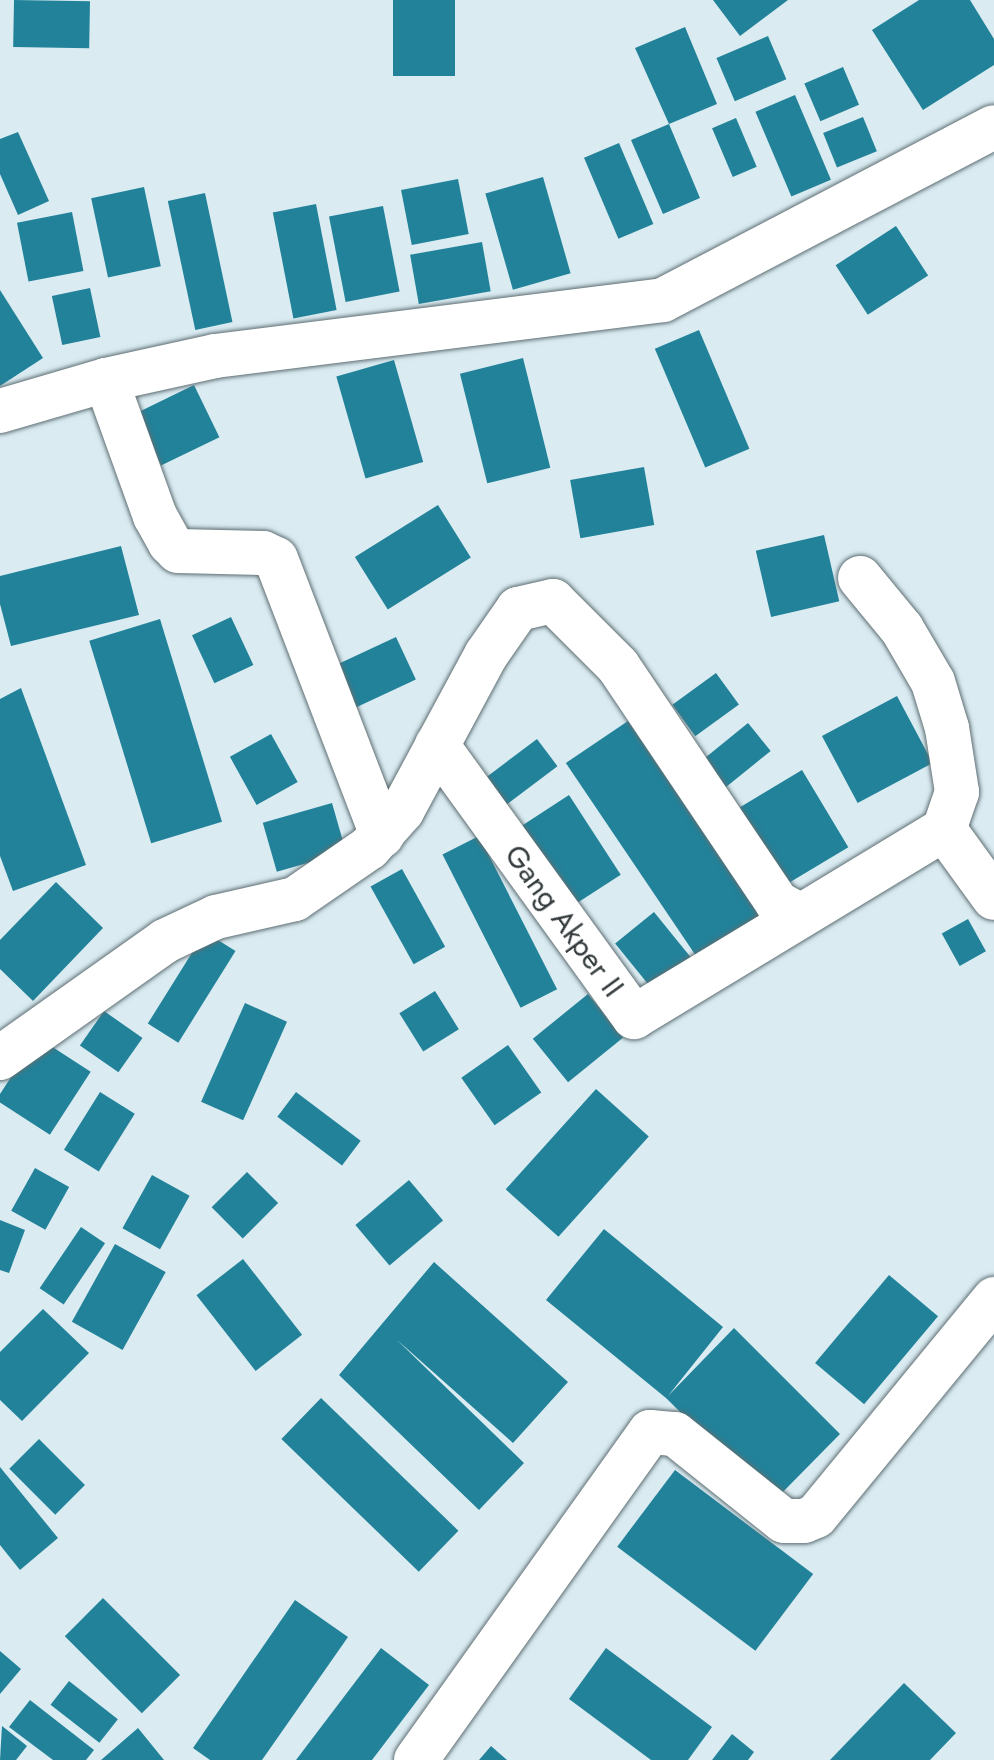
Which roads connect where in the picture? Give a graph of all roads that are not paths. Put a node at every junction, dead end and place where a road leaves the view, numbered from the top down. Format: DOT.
graph roads {
  1 [pos="994,127"];
  2 [pos="106,380"];
  3 [pos="0,411"];
  4 [pos="860,578"];
  5 [pos="437,745"];
  6 [pos="944,829"];
  7 [pos="382,835"];
  8 [pos="994,898"];
  9 [pos="800,915"];
  10 [pos="0,1058"];
  11 [pos="994,1299"];
  12 [pos="416,1760"];
  1 -- 2 [label="street"];
  2 -- 3 [label="street"];
  2 -- 7 [label="street"];
  4 -- 6 [label="street"];
  5 -- 7 [label="street"];
  5 -- 9 [label="street, Gang Akper II"];
  5 -- 9 [label="street"];
  6 -- 8 [label="street"];
  6 -- 9 [label="street, Gang Akper II"];
  7 -- 10 [label="street"];
  11 -- 12 [label="street"];
}
